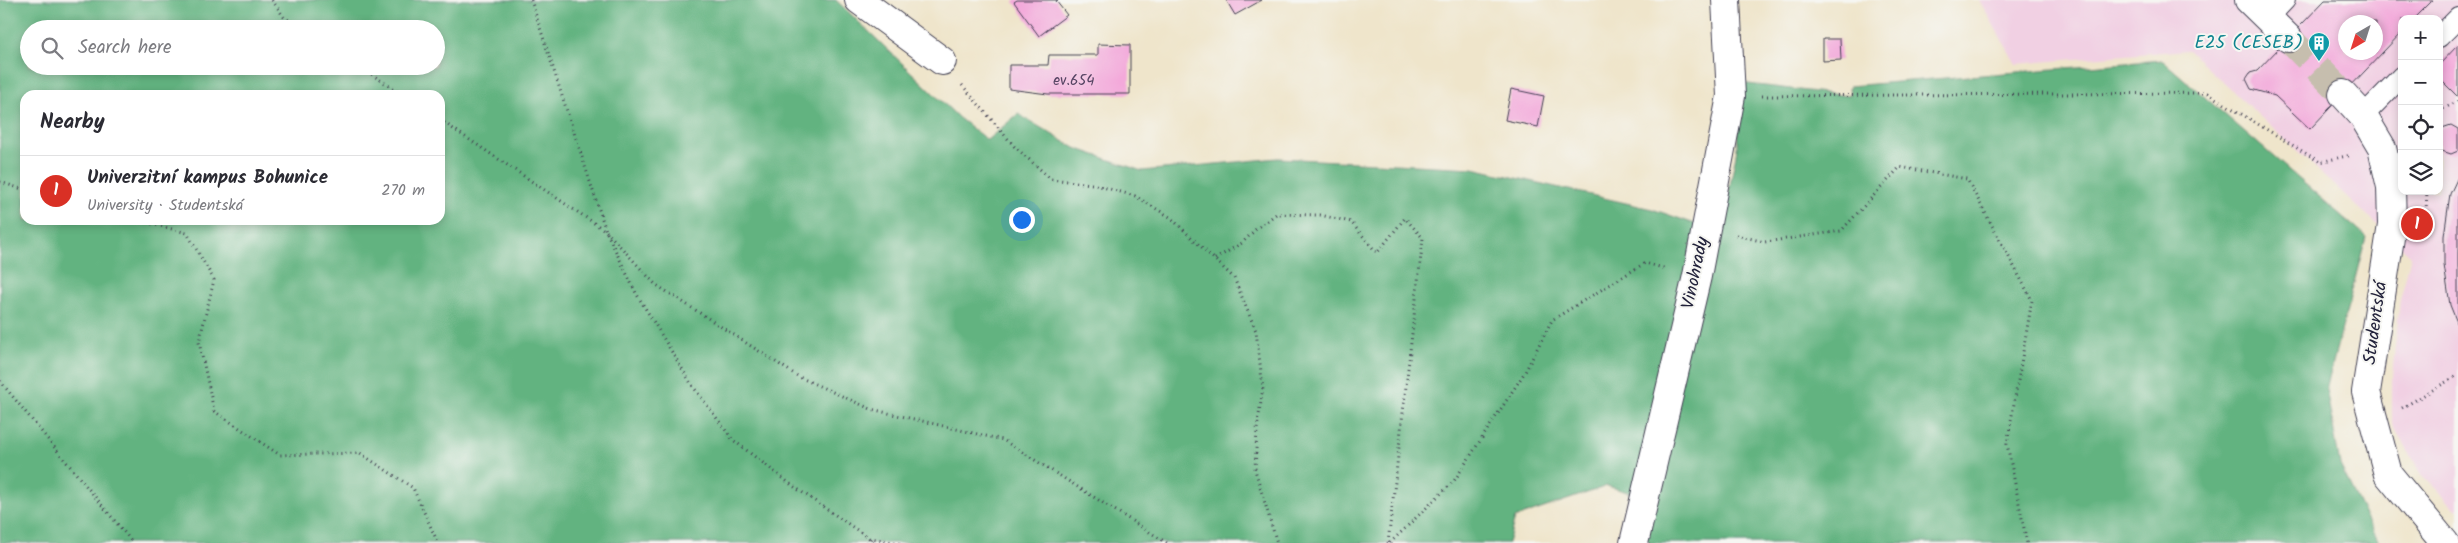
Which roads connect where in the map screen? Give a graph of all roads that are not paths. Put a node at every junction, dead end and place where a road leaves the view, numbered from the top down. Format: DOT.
graph roads {
  1 [pos="859,0"];
  2 [pos="1726,0"];
  3 [pos="2267,6"];
  4 [pos="2458,18"];
  5 [pos="2443,33"];
  6 [pos="2288,38"];
  7 [pos="942,61"];
  8 [pos="2398,80"];
  9 [pos="2343,94"];
  10 [pos="2362,116"];
  11 [pos="2443,542"];
  12 [pos="1634,543"];
  1 -- 7 [label="street"];
  2 -- 12 [label="street, Vinohrady"];
  3 -- 6 [label="street"];
  4 -- 5 [label="lane"];
  8 -- 10 [label="lane"];
  9 -- 10 [label="street, Studentská"];
  10 -- 11 [label="street, Studentská"];
}
